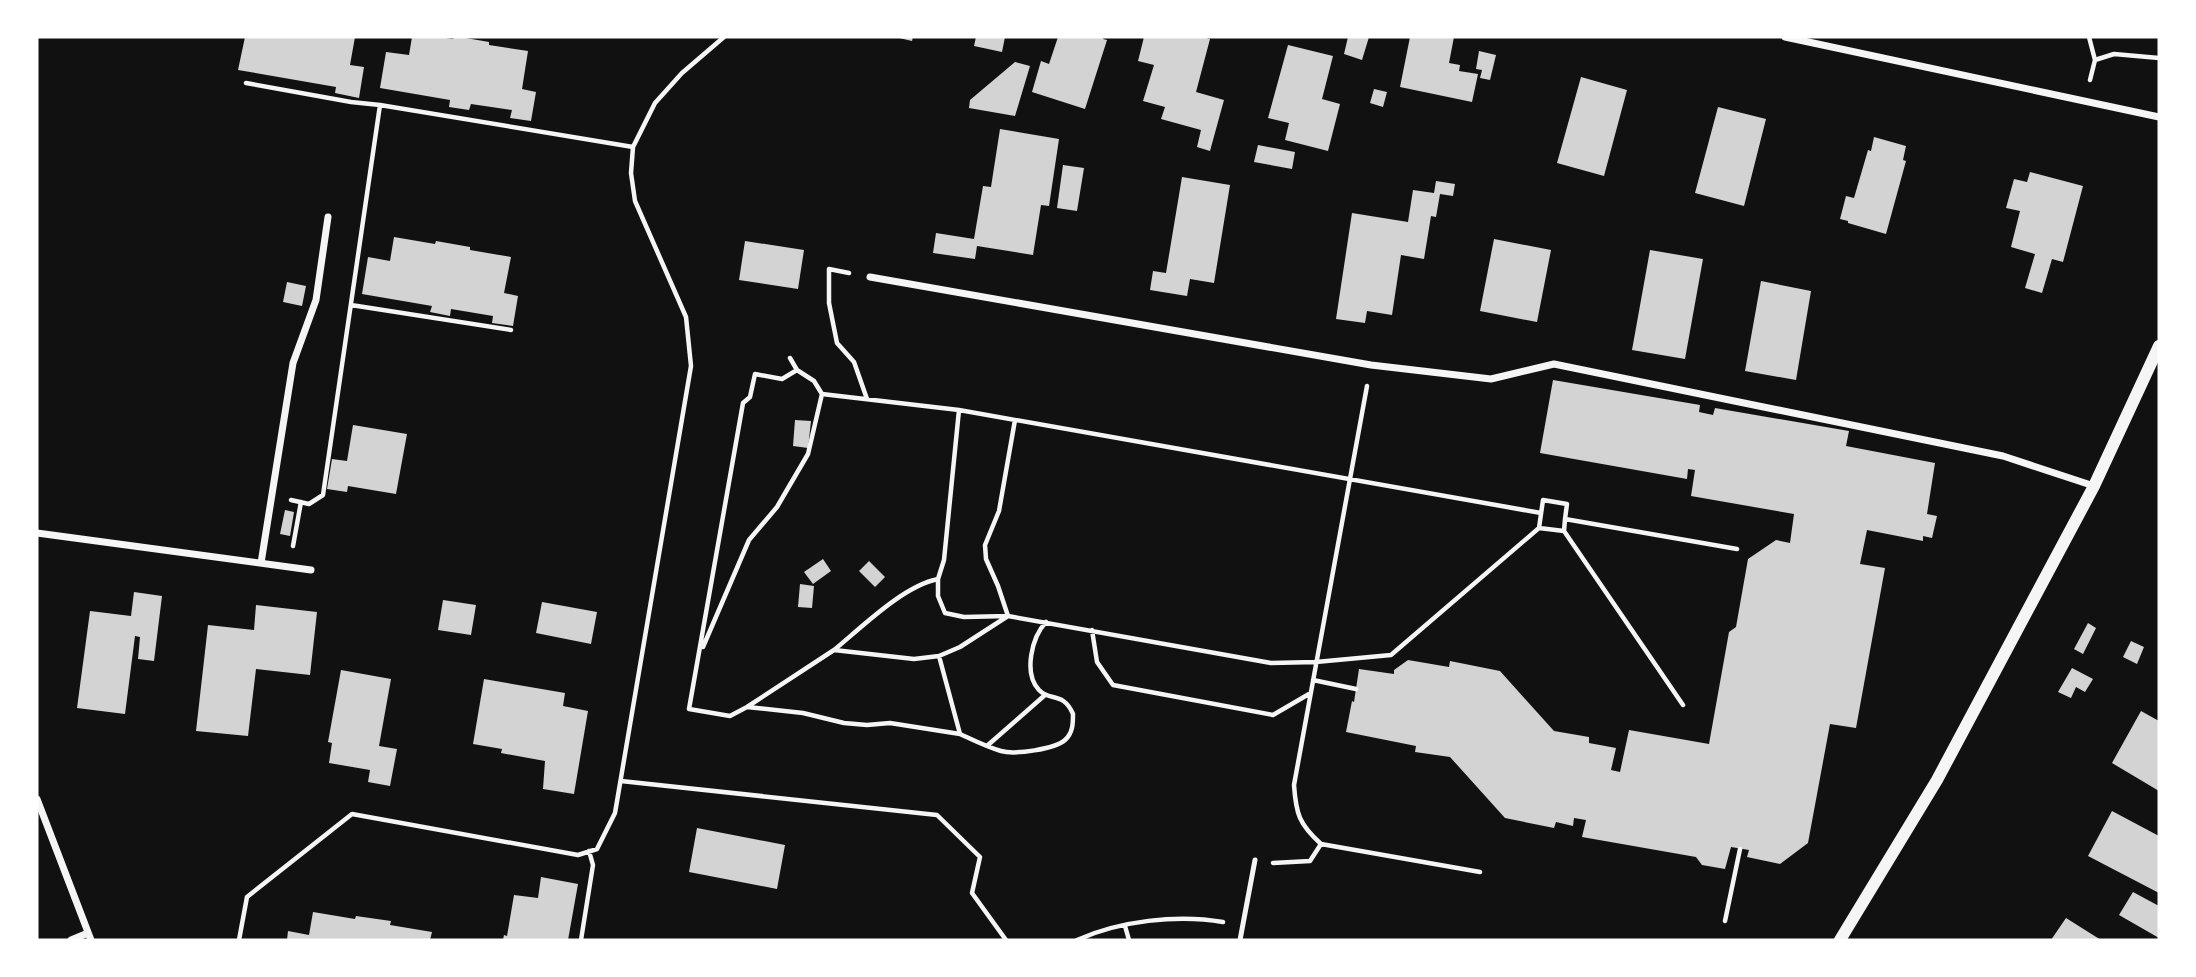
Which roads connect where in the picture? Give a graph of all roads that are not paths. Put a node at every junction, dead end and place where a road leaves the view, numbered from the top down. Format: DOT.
graph roads {
  1 [pos="1785,37"];
  2 [pos="2159,117"];
  3 [pos="328,217"];
  4 [pos="870,277"];
  5 [pos="2159,346"];
  6 [pos="2094,486"];
  7 [pos="37,533"];
  8 [pos="261,563"];
  9 [pos="311,570"];
  10 [pos="37,799"];
  11 [pos="1255,860"];
  12 [pos="90,937"];
  13 [pos="71,940"];
  14 [pos="1240,940"];
  15 [pos="1840,940"];
  1 -- 2 [label="street"];
  3 -- 8 [label="street"];
  4 -- 6 [label="street"];
  5 -- 6 [label="street"];
  6 -- 15 [label="street"];
  7 -- 8 [label="street"];
  8 -- 9 [label="street"];
  10 -- 12 [label="street"];
  11 -- 14 [label="lane"];
  12 -- 13 [label="street"];
}
